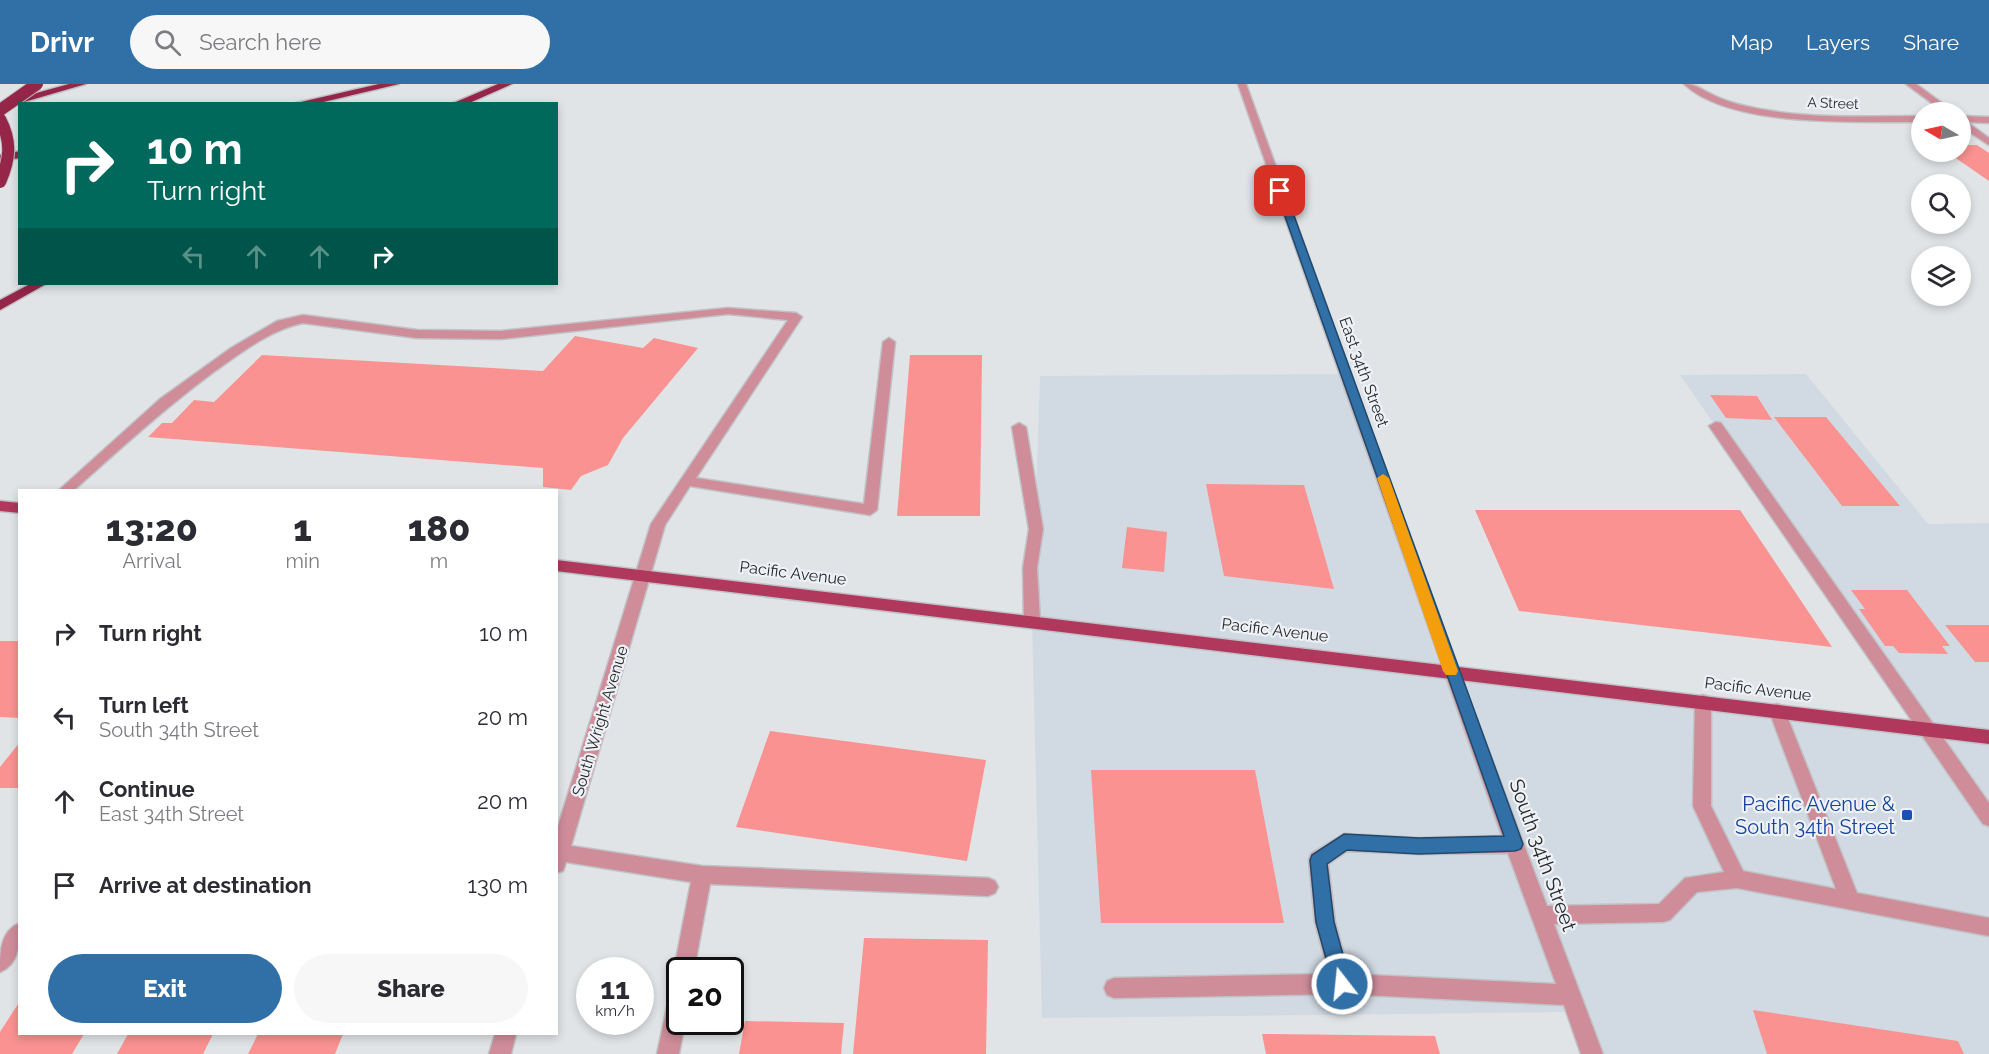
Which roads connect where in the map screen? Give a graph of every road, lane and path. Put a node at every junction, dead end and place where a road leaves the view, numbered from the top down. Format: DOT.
graph roads {
  1 [pos="37,84"];
  2 [pos="81,84"];
  3 [pos="394,84"];
  4 [pos="507,84"];
  5 [pos="1242,84"];
  6 [pos="1688,84"];
  7 [pos="1910,84"];
  8 [pos="20,102"];
  9 [pos="307,102"];
  10 [pos="461,102"];
  11 [pos="1935,102"];
  12 [pos="18,103"];
  13 [pos="0,108"];
  14 [pos="0,119"];
  15 [pos="1911,119"];
  16 [pos="1971,120"];
  17 [pos="1989,120"];
  18 [pos="1971,128"];
  19 [pos="1989,142"];
  20 [pos="18,154"];
  21 [pos="0,158"];
  22 [pos="0,182"];
  23 [pos="37,285"];
  24 [pos="0,306"];
  25 [pos="890,342"];
  26 [pos="1716,426"];
  27 [pos="1019,427"];
  28 [pos="685,482"];
  29 [pos="67,489"];
  30 [pos="0,506"];
  31 [pos="18,508"];
  32 [pos="558,566"];
  33 [pos="644,576"];
  34 [pos="1032,620"];
  35 [pos="1451,672"];
  36 [pos="1703,702"];
  37 [pos="1777,711"];
  38 [pos="1927,729"];
  39 [pos="1989,737"];
  40 [pos="1989,818"];
  41 [pos="1515,844"];
  42 [pos="558,859"];
  43 [pos="702,875"];
  44 [pos="1737,879"];
  45 [pos="988,887"];
  46 [pos="1850,900"];
  47 [pos="1542,915"];
  48 [pos="1989,927"];
  49 [pos="18,935"];
  50 [pos="686,957"];
  51 [pos="0,962"];
  52 [pos="1342,984"];
  53 [pos="1114,988"];
  54 [pos="1572,995"];
  55 [pos="506,1035"];
  56 [pos="672,1035"];
  57 [pos="500,1054"];
  58 [pos="668,1054"];
  59 [pos="1592,1054"];
  1 -- 13 [label="highway, bridge"];
  2 -- 8 [label="highway"];
  3 -- 9 [label="highway"];
  4 -- 10 [label="highway"];
  5 -- 35 [label="street, East 34th Street"];
  6 -- 15 [label="street, A Street"];
  7 -- 11 [label="street"];
  12 -- 13 [label="highway"];
  14 -- 22 [label="highway, bridge"];
  16 -- 17 [label="street"];
  18 -- 19 [label="street"];
  20 -- 21 [label="highway"];
  23 -- 24 [label="highway"];
  25 -- 28 [label="street"];
  26 -- 38 [label="street"];
  27 -- 34 [label="street"];
  28 -- 29 [label="street, South Wright Avenue"];
  28 -- 33 [label="street, South Wright Avenue"];
  30 -- 31 [label="main road"];
  32 -- 33 [label="main road, Pacific Avenue"];
  33 -- 34 [label="main road, Pacific Avenue"];
  33 -- 42 [label="street, South Wright Avenue"];
  34 -- 35 [label="main road, Pacific Avenue"];
  35 -- 36 [label="main road, Pacific Avenue"];
  35 -- 41 [label="street, South 34th Street"];
  36 -- 37 [label="main road, Pacific Avenue"];
  36 -- 44 [label="street"];
  37 -- 38 [label="main road, Pacific Avenue"];
  37 -- 46 [label="street"];
  38 -- 39 [label="main road, Pacific Avenue"];
  38 -- 40 [label="street"];
  41 -- 47 [label="street, South 34th Street"];
  41 -- 52 [label="street"];
  42 -- 43 [label="street"];
  43 -- 45 [label="street"];
  43 -- 50 [label="street"];
  44 -- 46 [label="street"];
  44 -- 47 [label="street"];
  46 -- 48 [label="street"];
  47 -- 54 [label="street, South 34th Street"];
  49 -- 51 [label="street"];
  52 -- 53 [label="street"];
  52 -- 54 [label="street"];
  54 -- 59 [label="street, South 34th Street"];
  55 -- 57 [label="street"];
  56 -- 58 [label="street"];
}
